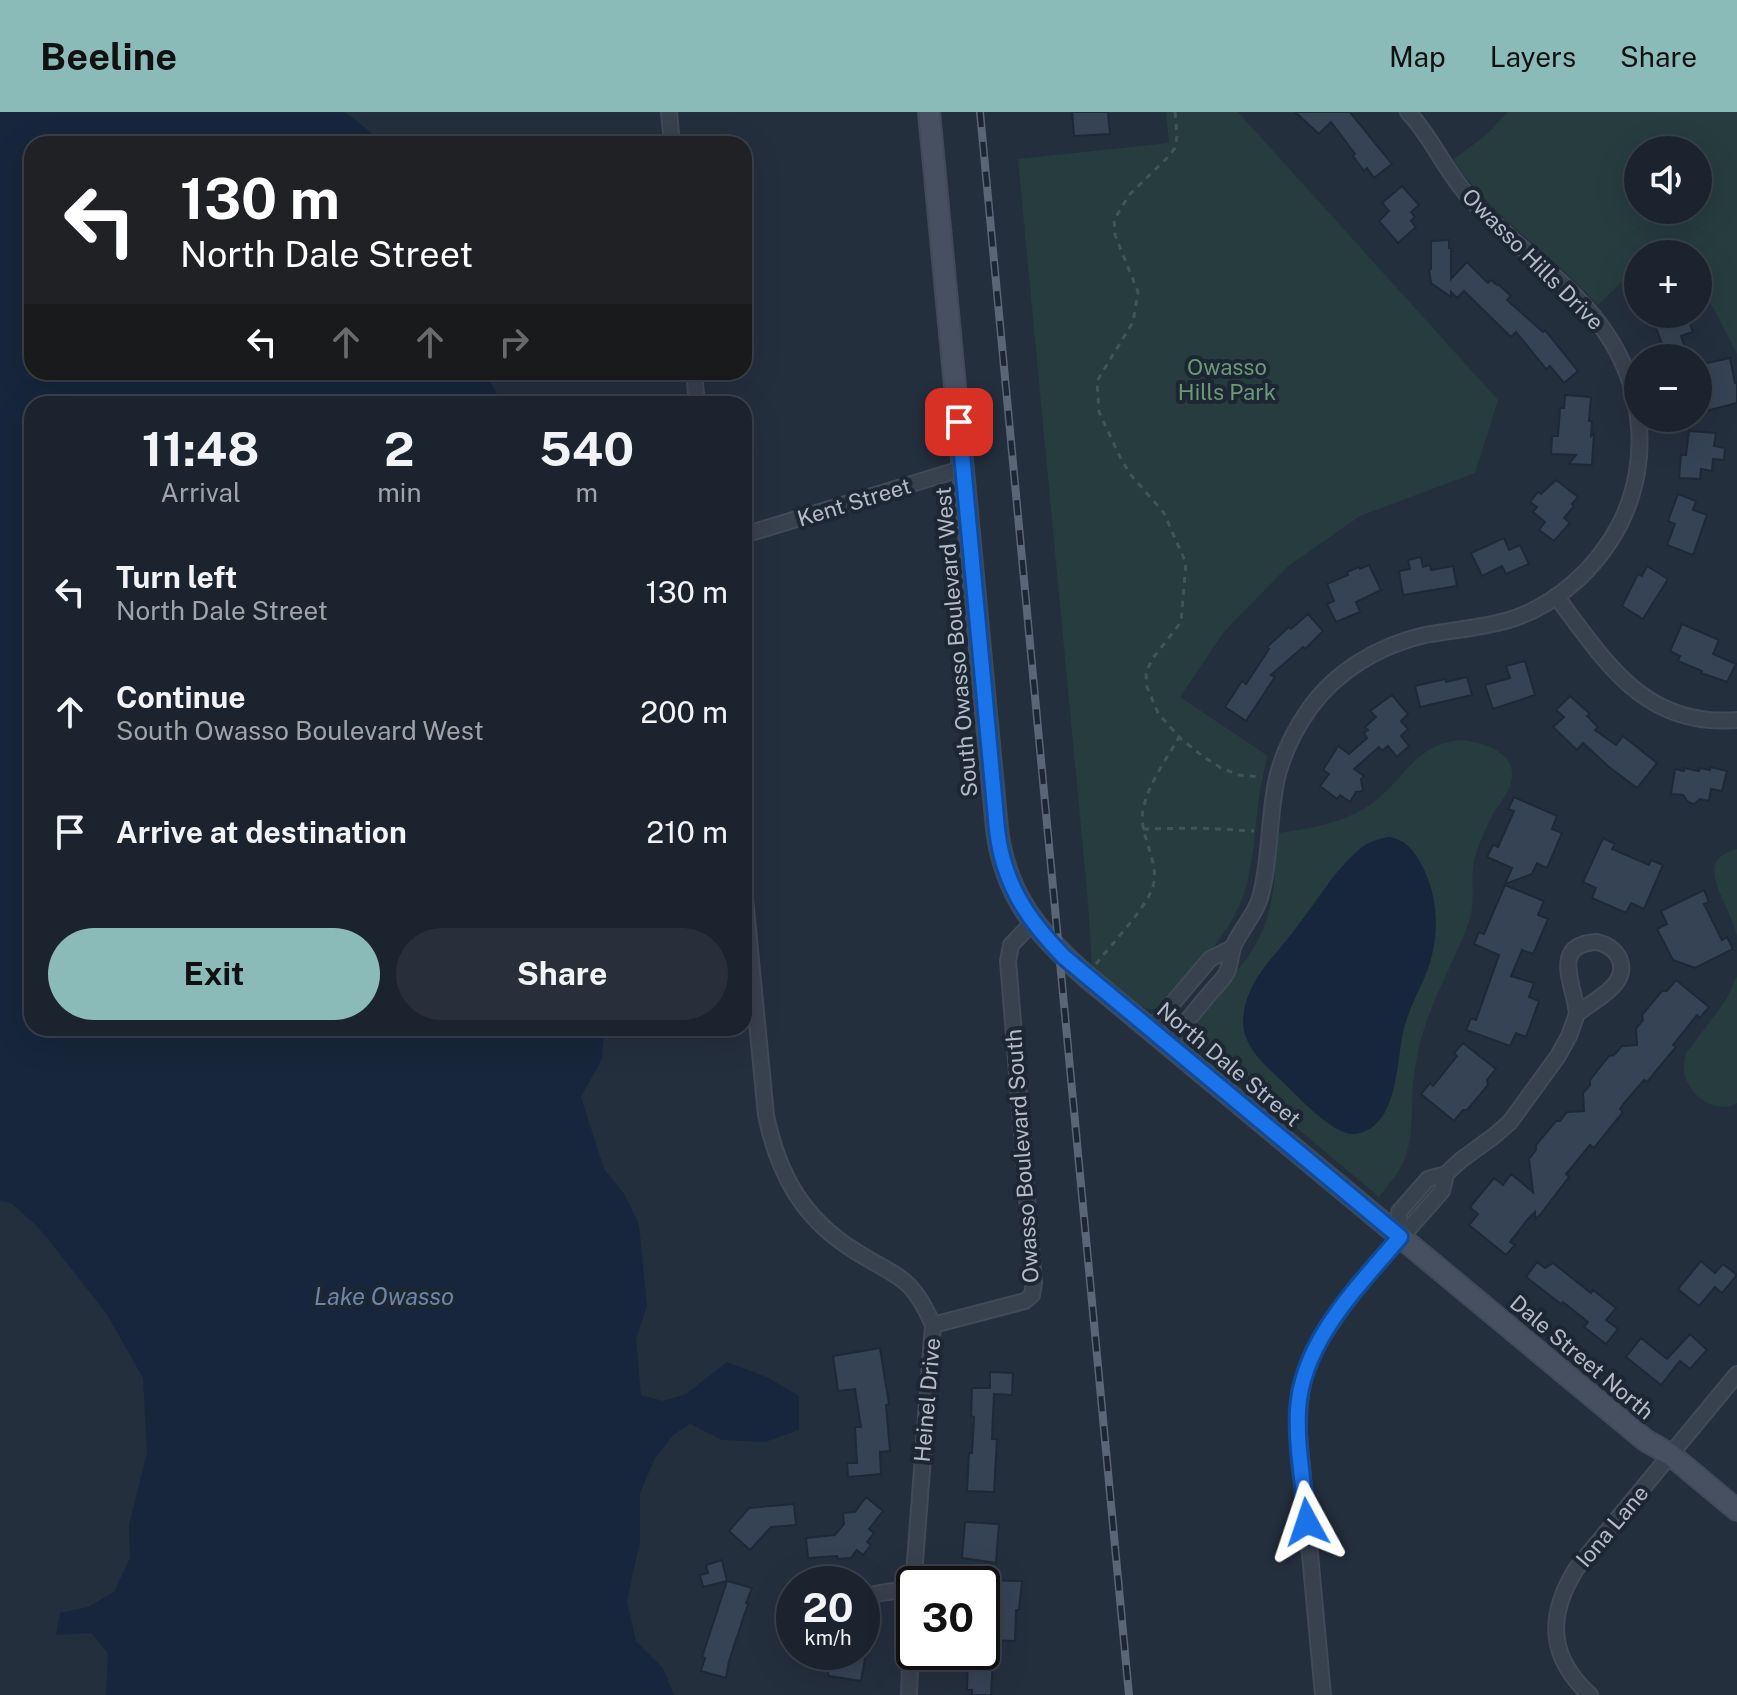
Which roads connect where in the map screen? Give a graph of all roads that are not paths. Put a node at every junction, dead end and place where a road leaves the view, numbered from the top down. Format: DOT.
graph roads {
  1 [pos="669,112"];
  2 [pos="929,112"];
  3 [pos="1408,112"];
  4 [pos="671,136"];
  5 [pos="1624,363"];
  6 [pos="1638,432"];
  7 [pos="964,468"];
  8 [pos="752,533"];
  9 [pos="1556,596"];
  10 [pos="1737,720"];
  11 [pos="1033,922"];
  12 [pos="1232,948"];
  13 [pos="752,971"];
  14 [pos="1577,1014"];
  15 [pos="1150,1030"];
  16 [pos="1168,1044"];
  17 [pos="1400,1237"];
  18 [pos="933,1325"];
  19 [pos="1737,1374"];
  20 [pos="1671,1455"];
  21 [pos="1737,1510"];
  22 [pos="915,1566"];
  23 [pos="910,1670"];
  24 [pos="909,1695"];
  25 [pos="1323,1695"];
  26 [pos="1590,1695"];
  1 -- 4 [label="street"];
  2 -- 7 [label="street, South Owasso Boulevard West"];
  3 -- 5 [label="street, Owasso Hills Drive"];
  6 -- 9 [label="street, Owasso Hills Drive"];
  7 -- 8 [label="street, Kent Street"];
  7 -- 11 [label="street, South Owasso Boulevard West"];
  9 -- 10 [label="street"];
  9 -- 12 [label="street, Owasso Hills Drive"];
  11 -- 15 [label="street, North Dale Street"];
  11 -- 18 [label="street, Owasso Boulevard South"];
  12 -- 15 [label="street, Owasso Hills Drive"];
  12 -- 16 [label="street, Owasso Hills Drive"];
  13 -- 18 [label="street, Heinel Drive"];
  14 -- 14 [label="street"];
  14 -- 17 [label="street"];
  15 -- 16 [label="street, North Dale Street"];
  16 -- 17 [label="street, North Dale Street"];
  17 -- 20 [label="street, Dale Street North"];
  17 -- 25 [label="street"];
  18 -- 22 [label="street, Heinel Drive"];
  19 -- 20 [label="street, Iona Lane"];
  20 -- 21 [label="street, Dale Street North"];
  20 -- 26 [label="street, Iona Lane"];
  23 -- 24 [label="street, Heinel Drive"];
}
